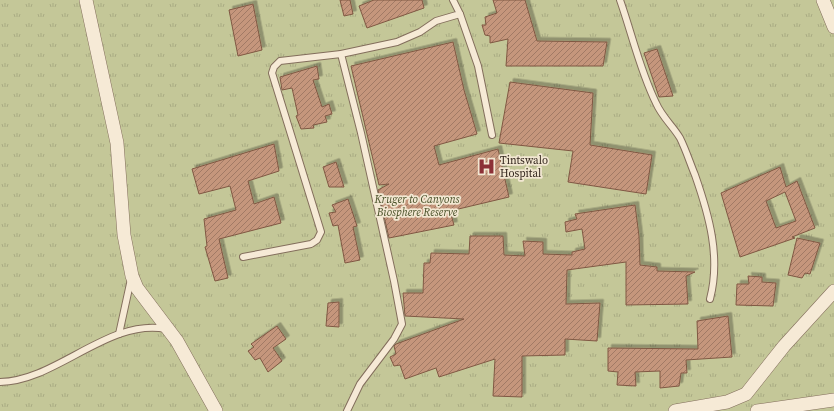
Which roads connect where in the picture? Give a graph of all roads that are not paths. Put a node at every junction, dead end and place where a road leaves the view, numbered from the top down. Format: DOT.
graph roads {
  1 [pos="86,0"];
  2 [pos="453,0"];
  3 [pos="620,0"];
  4 [pos="823,0"];
  5 [pos="460,14"];
  6 [pos="834,27"];
  7 [pos="341,54"];
  8 [pos="492,135"];
  9 [pos="243,257"];
  10 [pos="132,276"];
  11 [pos="834,291"];
  12 [pos="710,299"];
  13 [pos="169,330"];
  14 [pos="119,334"];
  15 [pos="0,382"];
  16 [pos="834,400"];
  17 [pos="216,411"];
  18 [pos="347,411"];
  19 [pos="675,411"];
  20 [pos="757,411"];
  1 -- 10 [label="street"];
  2 -- 5 [label="lane"];
  3 -- 12 [label="lane"];
  4 -- 6 [label="street"];
  5 -- 7 [label="lane"];
  5 -- 8 [label="lane"];
  7 -- 9 [label="lane"];
  7 -- 18 [label="lane"];
  10 -- 13 [label="street"];
  10 -- 14 [label="lane"];
  11 -- 19 [label="street"];
  13 -- 14 [label="lane"];
  13 -- 17 [label="street"];
  14 -- 15 [label="lane"];
  16 -- 20 [label="street"];
}
